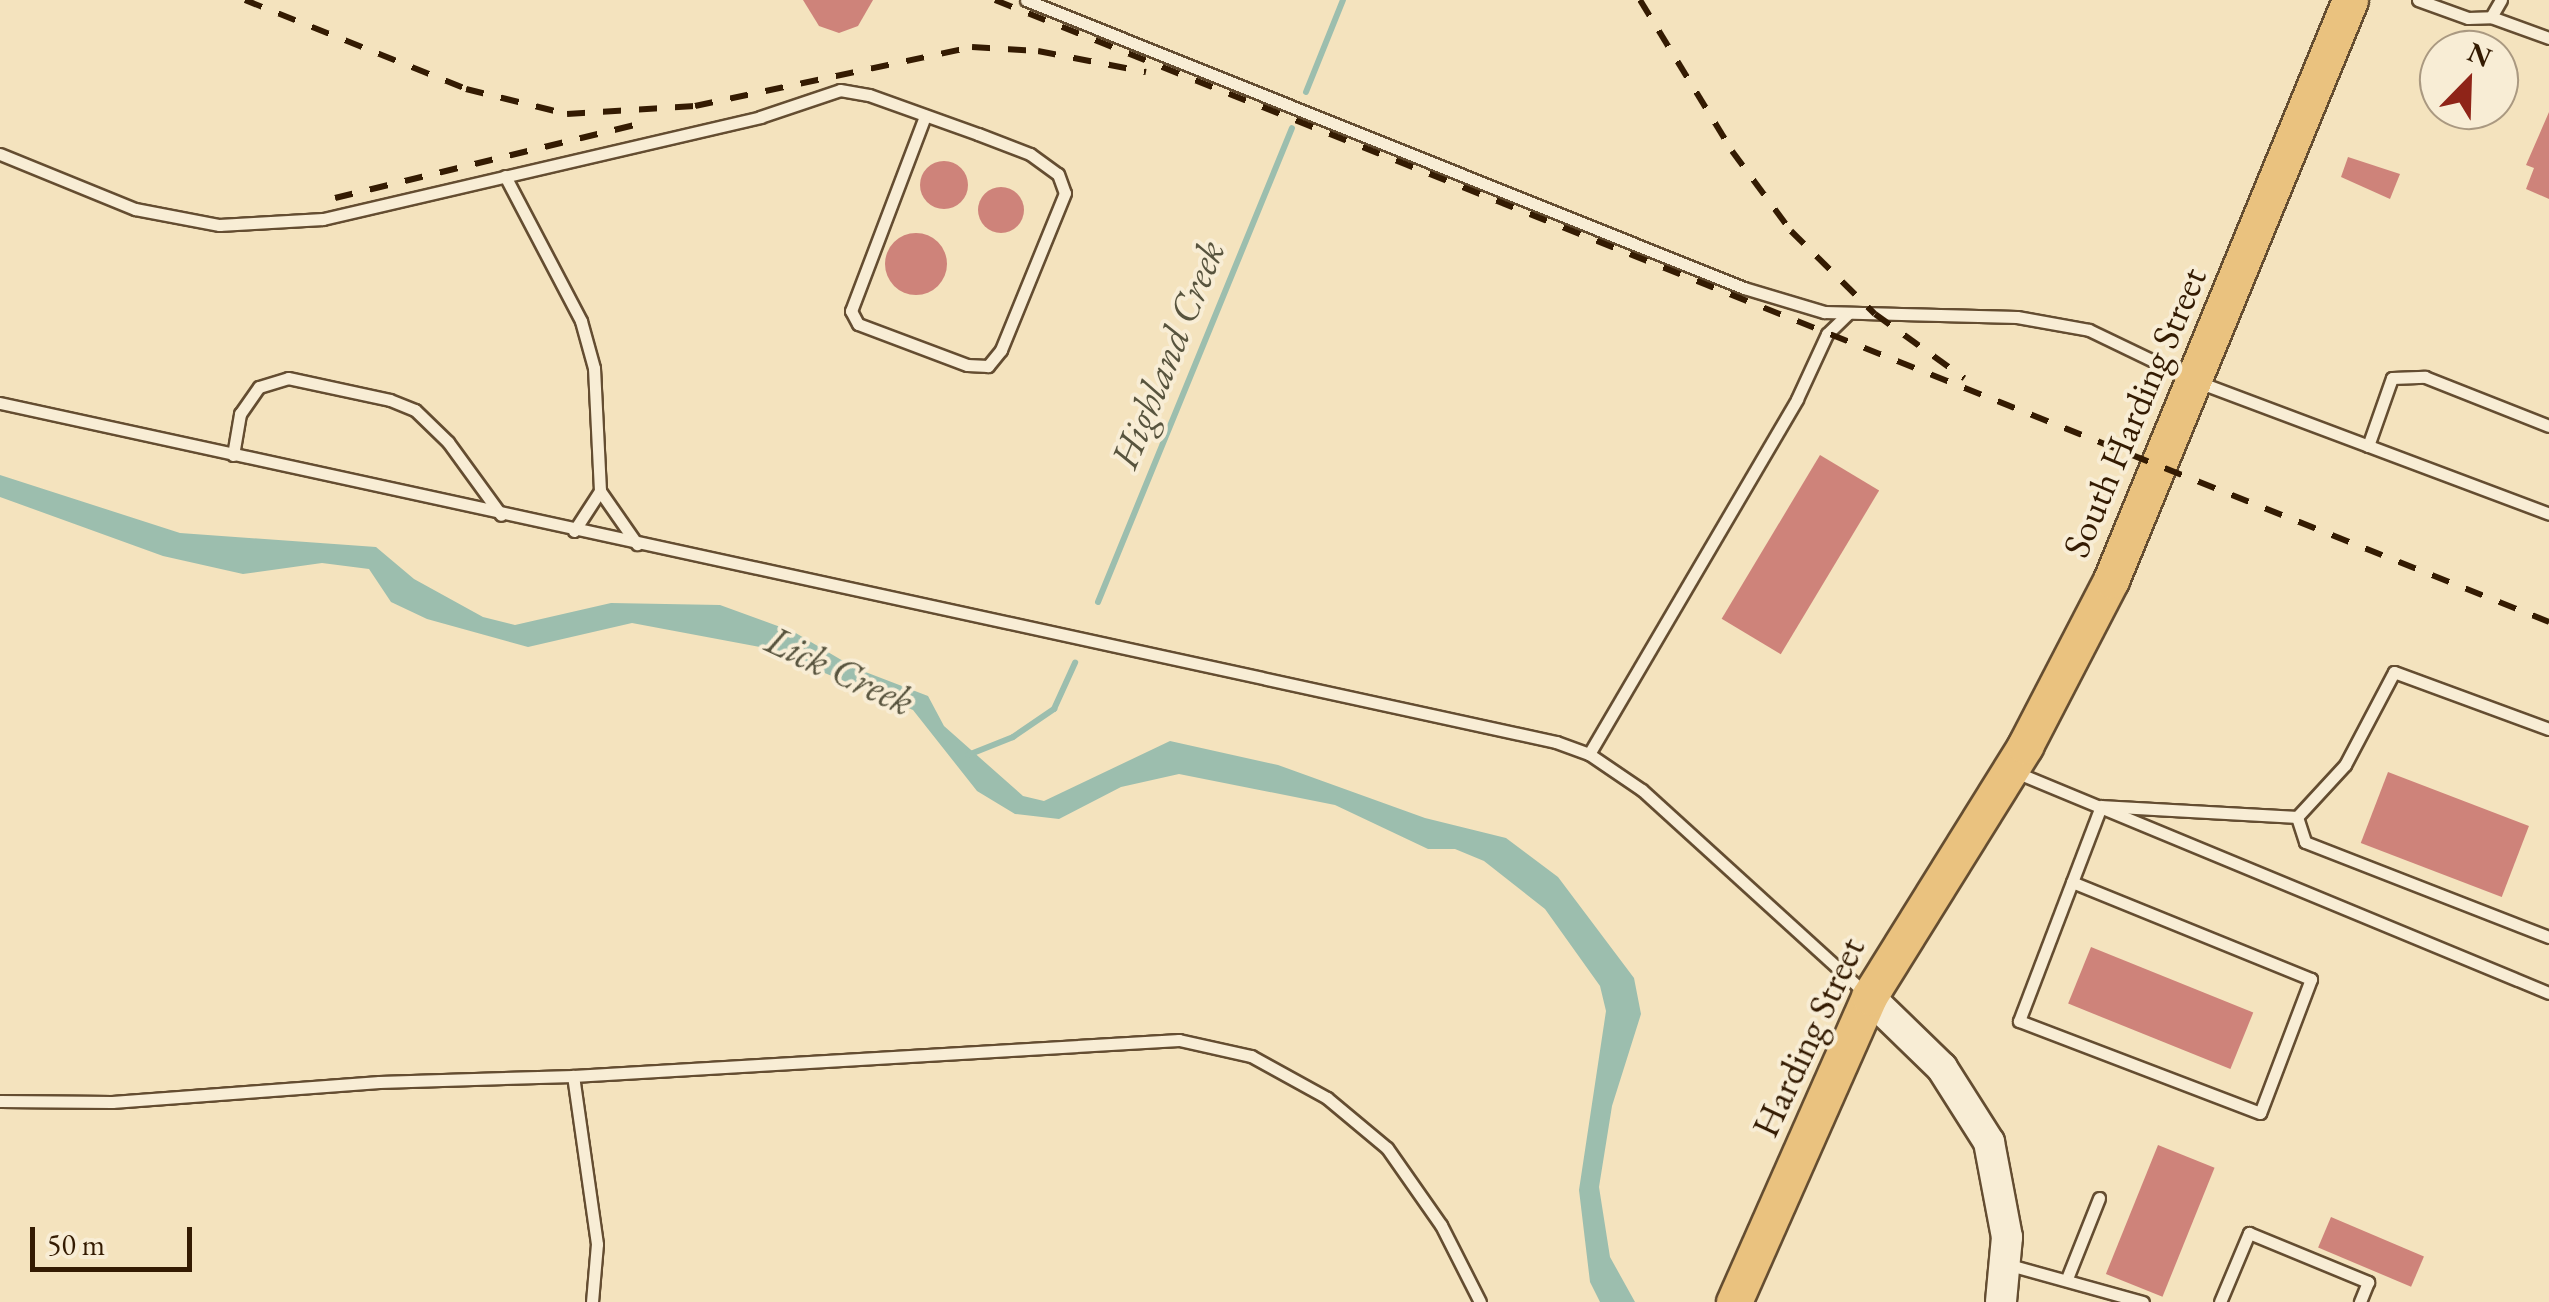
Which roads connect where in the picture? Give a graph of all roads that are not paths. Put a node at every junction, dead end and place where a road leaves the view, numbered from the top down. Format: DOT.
graph roads {
  1 [pos="1026,0"];
  2 [pos="2350,0"];
  3 [pos="2418,0"];
  4 [pos="2500,0"];
  5 [pos="2490,17"];
  6 [pos="2549,38"];
  7 [pos="925,116"];
  8 [pos="0,154"];
  9 [pos="504,176"];
  10 [pos="1848,313"];
  11 [pos="2194,380"];
  12 [pos="0,403"];
  13 [pos="2549,426"];
  14 [pos="2368,446"];
  15 [pos="233,456"];
  16 [pos="600,492"];
  17 [pos="2549,514"];
  18 [pos="501,515"];
  19 [pos="574,531"];
  20 [pos="638,544"];
  21 [pos="2549,729"];
  22 [pos="1589,754"];
  23 [pos="2009,770"];
  24 [pos="2101,806"];
  25 [pos="2297,817"];
  26 [pos="1964,842"];
  27 [pos="2072,882"];
  28 [pos="2549,937"];
  29 [pos="2549,993"];
  30 [pos="1869,997"];
  31 [pos="573,1076"];
  32 [pos="0,1101"];
  33 [pos="2099,1198"];
  34 [pos="2006,1264"];
  35 [pos="2068,1276"];
  36 [pos="1739,1290"];
  37 [pos="592,1302"];
  38 [pos="1480,1302"];
  39 [pos="2001,1302"];
  40 [pos="2142,1302"];
  41 [pos="2220,1302"];
  42 [pos="2360,1302"];
  1 -- 10 [label="lane"];
  2 -- 11 [label="main road, South Harding Street"];
  3 -- 5 [label="lane"];
  4 -- 5 [label="lane"];
  5 -- 6 [label="lane"];
  7 -- 7 [label="lane"];
  7 -- 9 [label="lane"];
  8 -- 9 [label="lane"];
  9 -- 16 [label="lane"];
  10 -- 11 [label="lane"];
  10 -- 22 [label="lane"];
  11 -- 14 [label="lane"];
  11 -- 23 [label="main road, South Harding Street"];
  12 -- 15 [label="lane"];
  13 -- 14 [label="lane"];
  14 -- 17 [label="lane"];
  15 -- 18 [label="lane"];
  15 -- 18 [label="lane"];
  16 -- 19 [label="lane"];
  16 -- 20 [label="lane"];
  18 -- 19 [label="lane"];
  19 -- 20 [label="lane"];
  20 -- 22 [label="lane"];
  21 -- 25 [label="lane"];
  22 -- 30 [label="lane"];
  23 -- 24 [label="lane"];
  23 -- 26 [label="main road, South Harding Street"];
  24 -- 25 [label="lane"];
  24 -- 27 [label="lane"];
  24 -- 29 [label="lane"];
  25 -- 28 [label="lane"];
  26 -- 30 [label="main road, Harding Street"];
  27 -- 27 [label="lane"];
  30 -- 34 [label="main road"];
  30 -- 36 [label="main road, Harding Street"];
  31 -- 32 [label="lane"];
  31 -- 37 [label="lane"];
  31 -- 38 [label="lane"];
  33 -- 35 [label="lane"];
  34 -- 35 [label="lane"];
  34 -- 39 [label="main road"];
  35 -- 40 [label="lane"];
  41 -- 42 [label="lane"];
}
